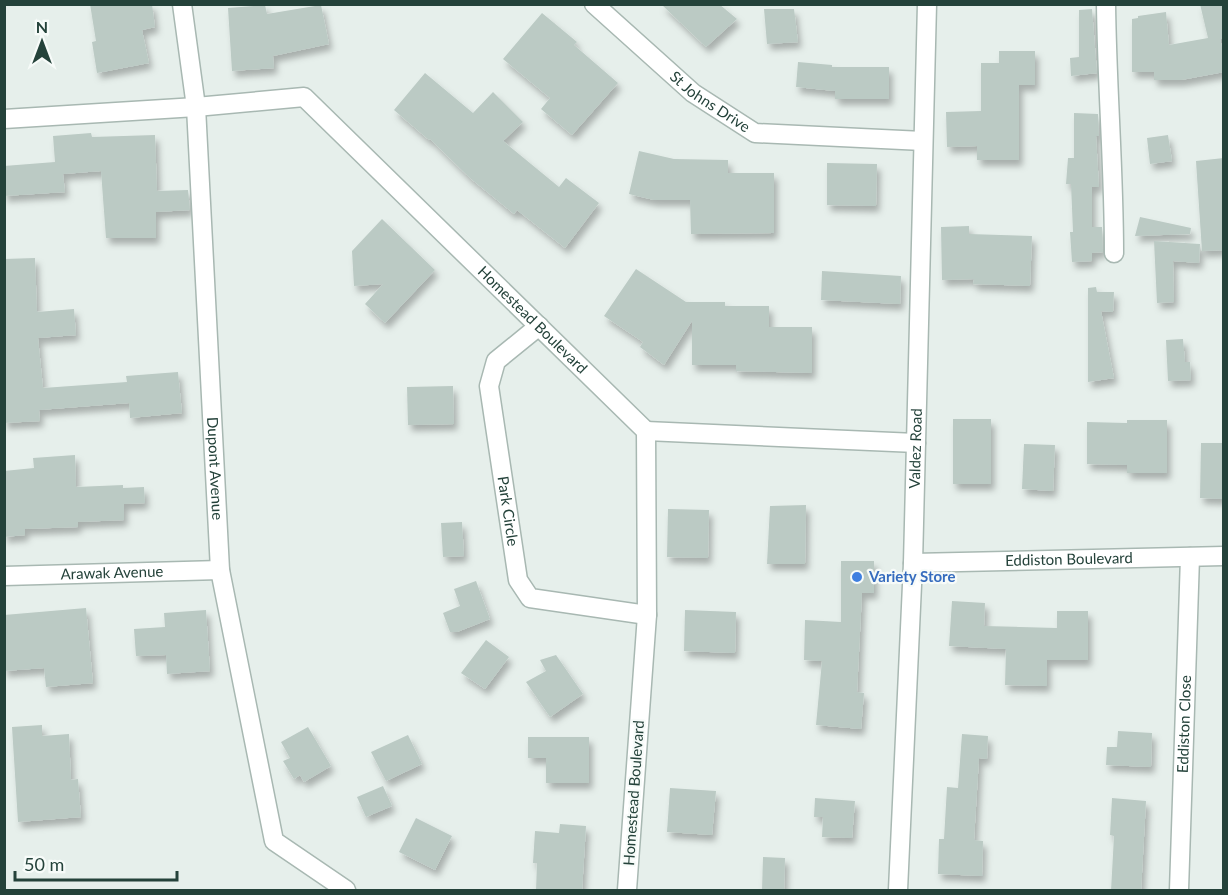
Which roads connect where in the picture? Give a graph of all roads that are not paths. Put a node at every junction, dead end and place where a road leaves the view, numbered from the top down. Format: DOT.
graph roads {
  1 [pos="182,4"];
  2 [pos="594,4"];
  3 [pos="927,4"];
  4 [pos="1106,4"];
  5 [pos="195,107"];
  6 [pos="4,119"];
  7 [pos="923,141"];
  8 [pos="1114,253"];
  9 [pos="539,326"];
  10 [pos="646,431"];
  11 [pos="916,443"];
  12 [pos="1224,556"];
  13 [pos="1190,557"];
  14 [pos="913,563"];
  15 [pos="220,570"];
  16 [pos="4,576"];
  17 [pos="647,615"];
  18 [pos="346,891"];
  19 [pos="627,891"];
  20 [pos="898,891"];
  21 [pos="1179,891"];
  1 -- 5 [label="street, Dupont Avenue"];
  2 -- 7 [label="street, St Johns Drive"];
  3 -- 7 [label="street, Valdez Road"];
  4 -- 8 [label="street"];
  5 -- 6 [label="street, Homestead Boulevard"];
  5 -- 9 [label="street, Homestead Boulevard"];
  5 -- 15 [label="street, Dupont Avenue"];
  7 -- 11 [label="street, Valdez Road"];
  9 -- 10 [label="street, Homestead Boulevard"];
  9 -- 17 [label="street, Park Circle"];
  10 -- 11 [label="street"];
  10 -- 17 [label="street, Homestead Boulevard"];
  11 -- 14 [label="street, Valdez Road"];
  12 -- 13 [label="street, Eddiston Boulevard"];
  13 -- 14 [label="street, Eddiston Boulevard"];
  13 -- 21 [label="street, Eddiston Close"];
  14 -- 20 [label="street, Valdez Road"];
  15 -- 16 [label="street, Arawak Avenue"];
  15 -- 18 [label="street, Dupont Avenue"];
  17 -- 19 [label="street, Homestead Boulevard"];
}
